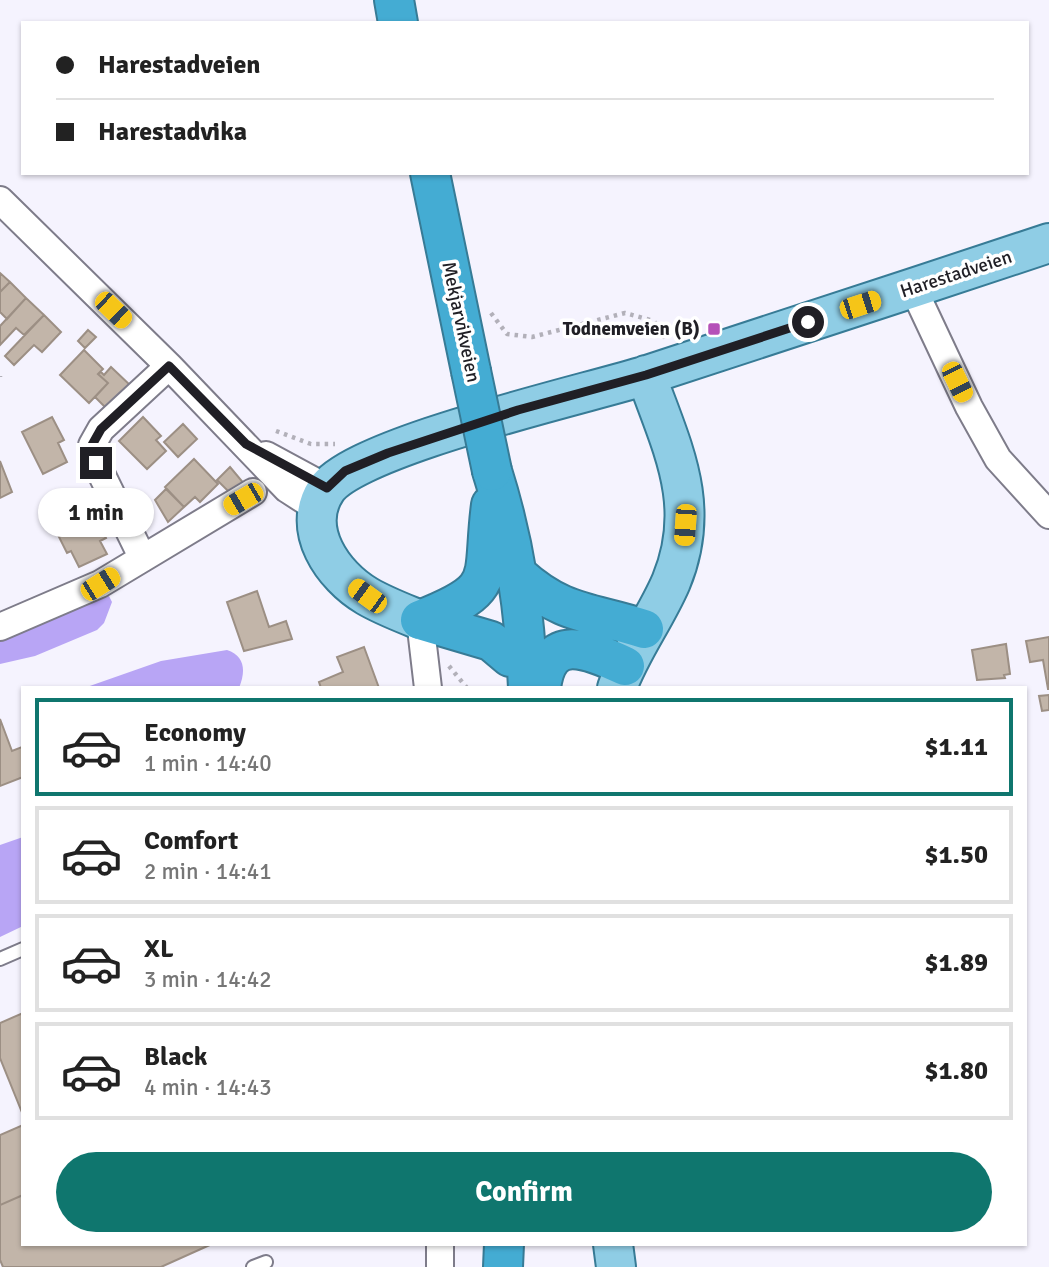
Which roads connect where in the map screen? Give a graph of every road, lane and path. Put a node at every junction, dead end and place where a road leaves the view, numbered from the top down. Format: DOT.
graph roads {
  1 [pos="394,0"];
  2 [pos="398,21"];
  3 [pos="430,175"];
  4 [pos="0,200"];
  5 [pos="1049,243"];
  6 [pos="913,288"];
  7 [pos="486,308"];
  8 [pos="169,366"];
  9 [pos="662,369"];
  10 [pos="492,483"];
  11 [pos="253,492"];
  12 [pos="322,499"];
  13 [pos="1049,515"];
  14 [pos="142,557"];
  15 [pos="519,576"];
  16 [pos="420,620"];
  17 [pos="0,627"];
  18 [pos="644,629"];
  19 [pos="449,666"];
  20 [pos="518,671"];
  21 [pos="621,677"];
  22 [pos="428,686"];
  23 [pos="465,686"];
  24 [pos="541,686"];
  25 [pos="21,949"];
  26 [pos="0,959"];
  27 [pos="440,1246"];
  28 [pos="504,1246"];
  29 [pos="614,1246"];
  30 [pos="266,1262"];
  31 [pos="253,1267"];
  32 [pos="440,1267"];
  33 [pos="503,1267"];
  34 [pos="616,1267"];
  1 -- 2 [label="highway"];
  3 -- 10 [label="highway, Mekjarvikveien, bridge"];
  4 -- 8 [label="street"];
  5 -- 6 [label="main road, Harestadveien"];
  6 -- 9 [label="main road, Harestadveien"];
  6 -- 13 [label="street"];
  7 -- 9 [label="path"];
  8 -- 12 [label="street"];
  8 -- 14 [label="street"];
  9 -- 12 [label="main road, Harestadveien"];
  9 -- 18 [label="main road"];
  10 -- 15 [label="highway, Mekjarvikveien"];
  10 -- 16 [label="highway"];
  10 -- 20 [label="highway, Mekjarvikveien"];
  11 -- 14 [label="street"];
  12 -- 16 [label="main road"];
  14 -- 17 [label="street"];
  15 -- 18 [label="highway"];
  15 -- 20 [label="highway, Mekjarvikveien"];
  16 -- 20 [label="highway"];
  16 -- 22 [label="street"];
  18 -- 21 [label="main road"];
  19 -- 23 [label="path"];
  21 -- 24 [label="highway"];
  25 -- 26 [label="lane"];
  27 -- 32 [label="street"];
  28 -- 33 [label="highway"];
  29 -- 34 [label="main road"];
  30 -- 31 [label="lane"];
}
